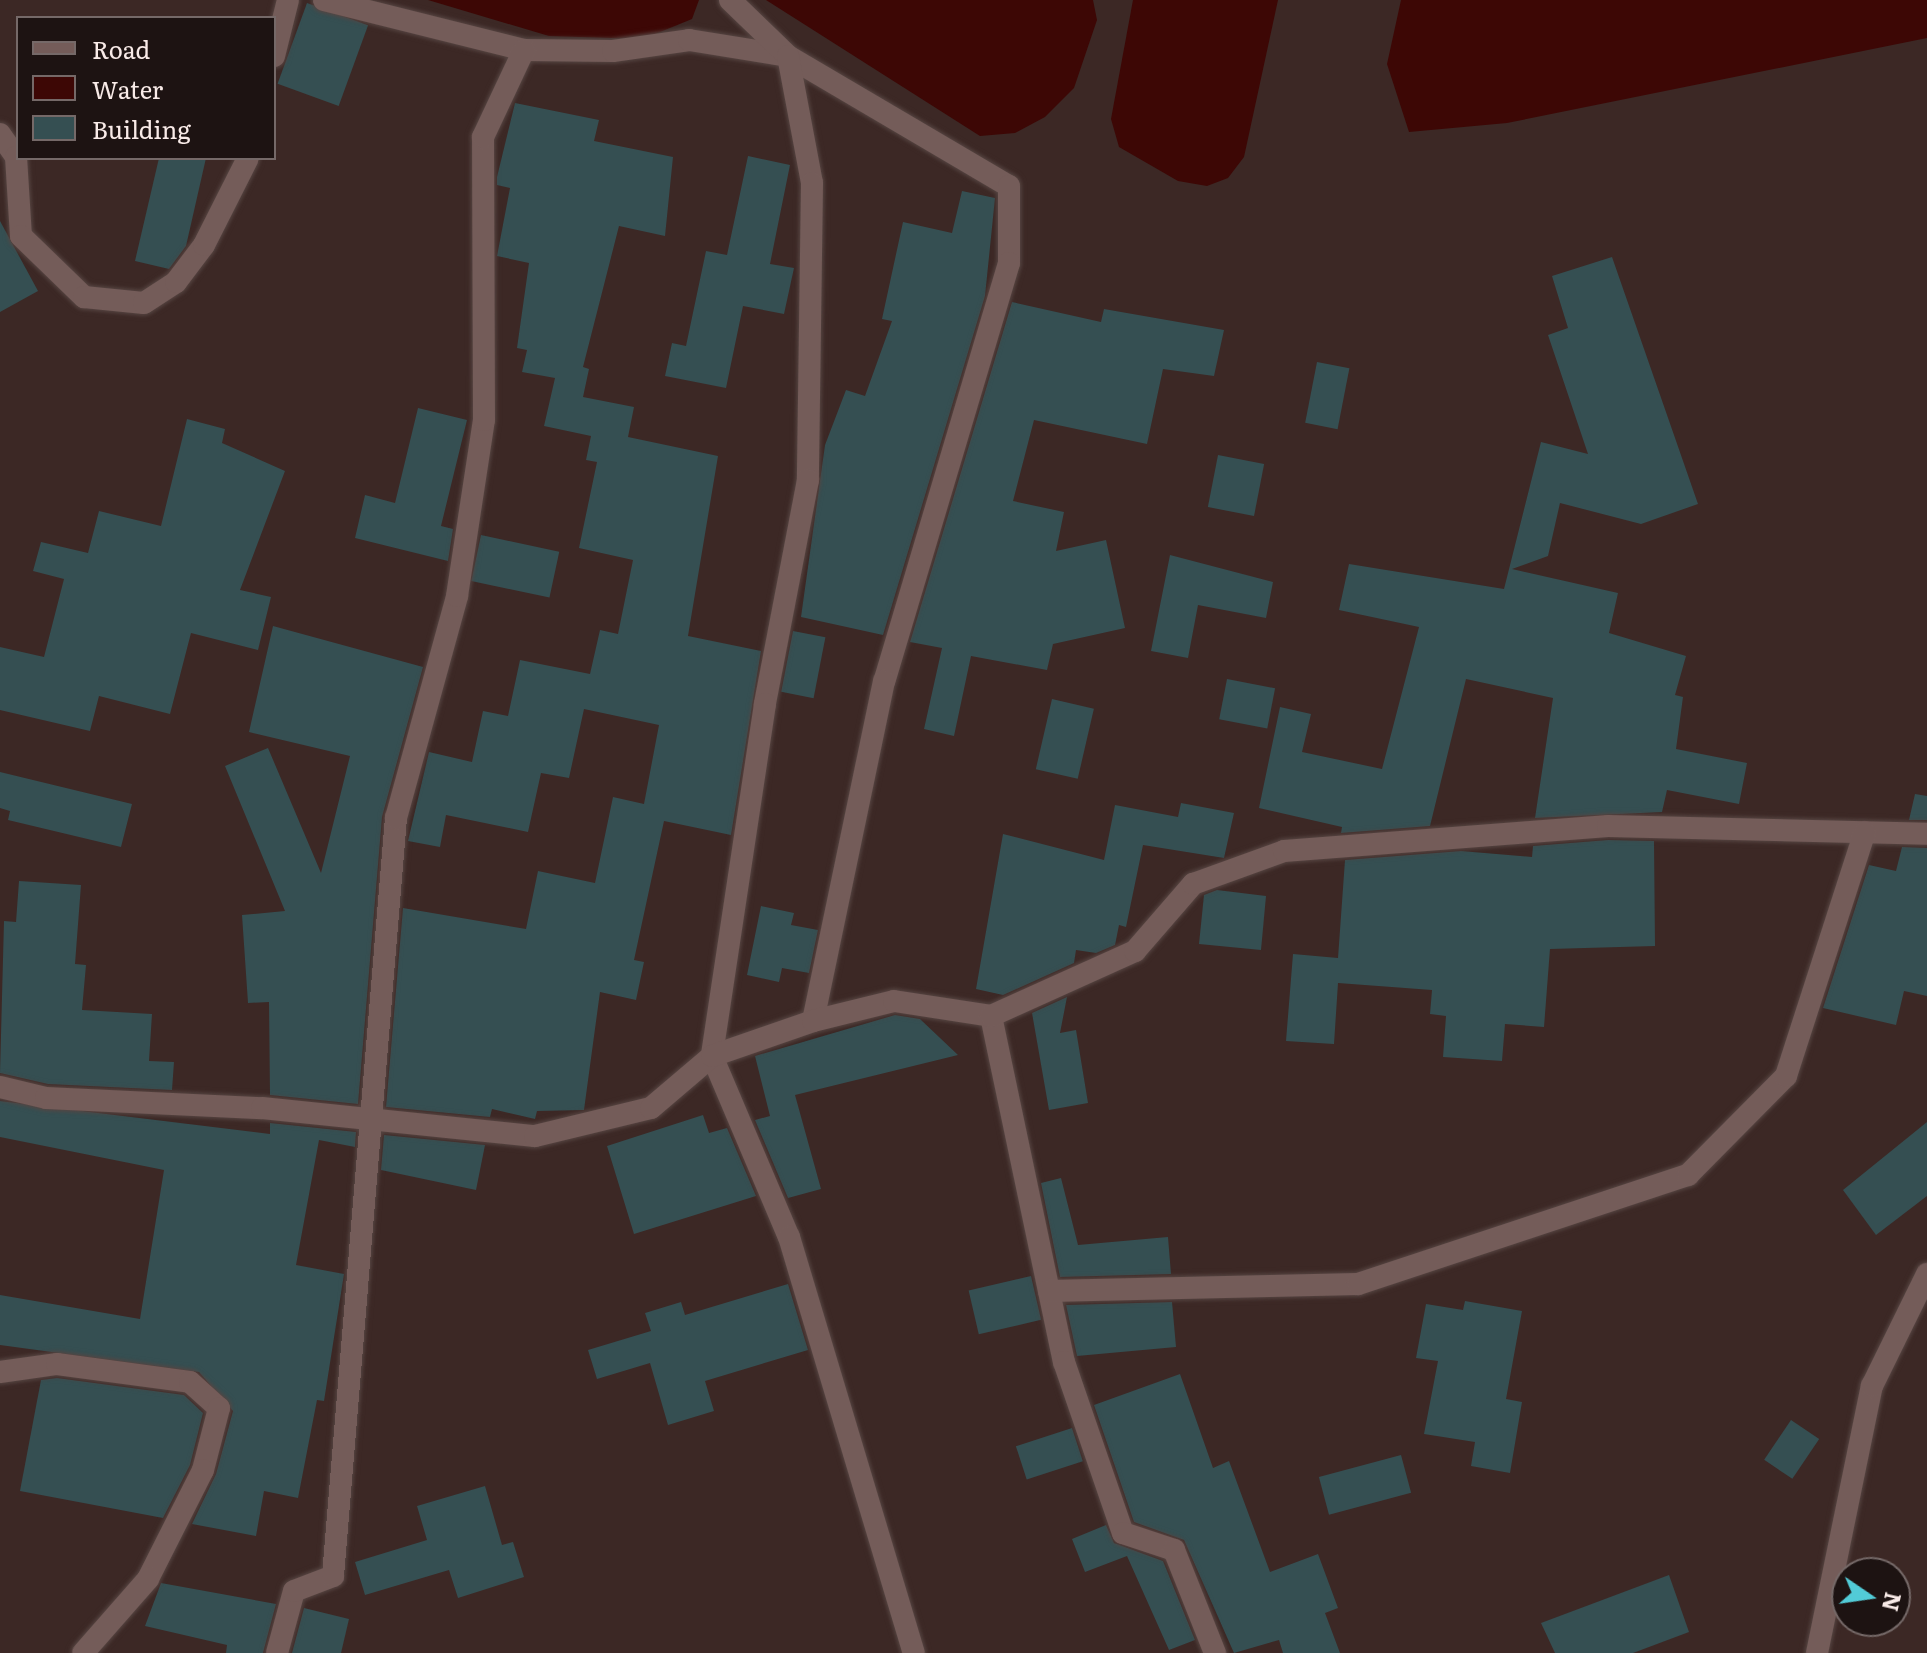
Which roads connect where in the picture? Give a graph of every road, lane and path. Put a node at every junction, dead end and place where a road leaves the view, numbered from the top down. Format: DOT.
graph roads {
  1 [pos="288,0"];
  2 [pos="324,0"];
  3 [pos="730,0"];
  4 [pos="276,48"];
  5 [pos="524,50"];
  6 [pos="788,56"];
  7 [pos="0,134"];
  8 [pos="16,157"];
  9 [pos="16,160"];
  10 [pos="247,160"];
  11 [pos="1865,832"];
  12 [pos="1927,834"];
  13 [pos="991,1016"];
  14 [pos="813,1021"];
  15 [pos="712,1056"];
  16 [pos="0,1087"];
  17 [pos="371,1119"];
  18 [pos="1927,1274"];
  19 [pos="1049,1291"];
  20 [pos="0,1372"];
  21 [pos="83,1653"];
  22 [pos="277,1653"];
  23 [pos="914,1653"];
  24 [pos="1215,1653"];
  25 [pos="1817,1653"];
  1 -- 4 [label="street"];
  2 -- 5 [label="street"];
  3 -- 6 [label="street"];
  5 -- 6 [label="street"];
  5 -- 17 [label="street"];
  6 -- 14 [label="street"];
  6 -- 15 [label="street"];
  7 -- 8 [label="street"];
  9 -- 10 [label="street"];
  11 -- 12 [label="street"];
  11 -- 13 [label="street"];
  11 -- 19 [label="street"];
  13 -- 14 [label="street"];
  13 -- 19 [label="street"];
  14 -- 15 [label="street"];
  15 -- 17 [label="street"];
  15 -- 23 [label="street"];
  16 -- 17 [label="street"];
  17 -- 22 [label="street"];
  18 -- 25 [label="street"];
  19 -- 24 [label="street"];
  20 -- 21 [label="street"];
}
